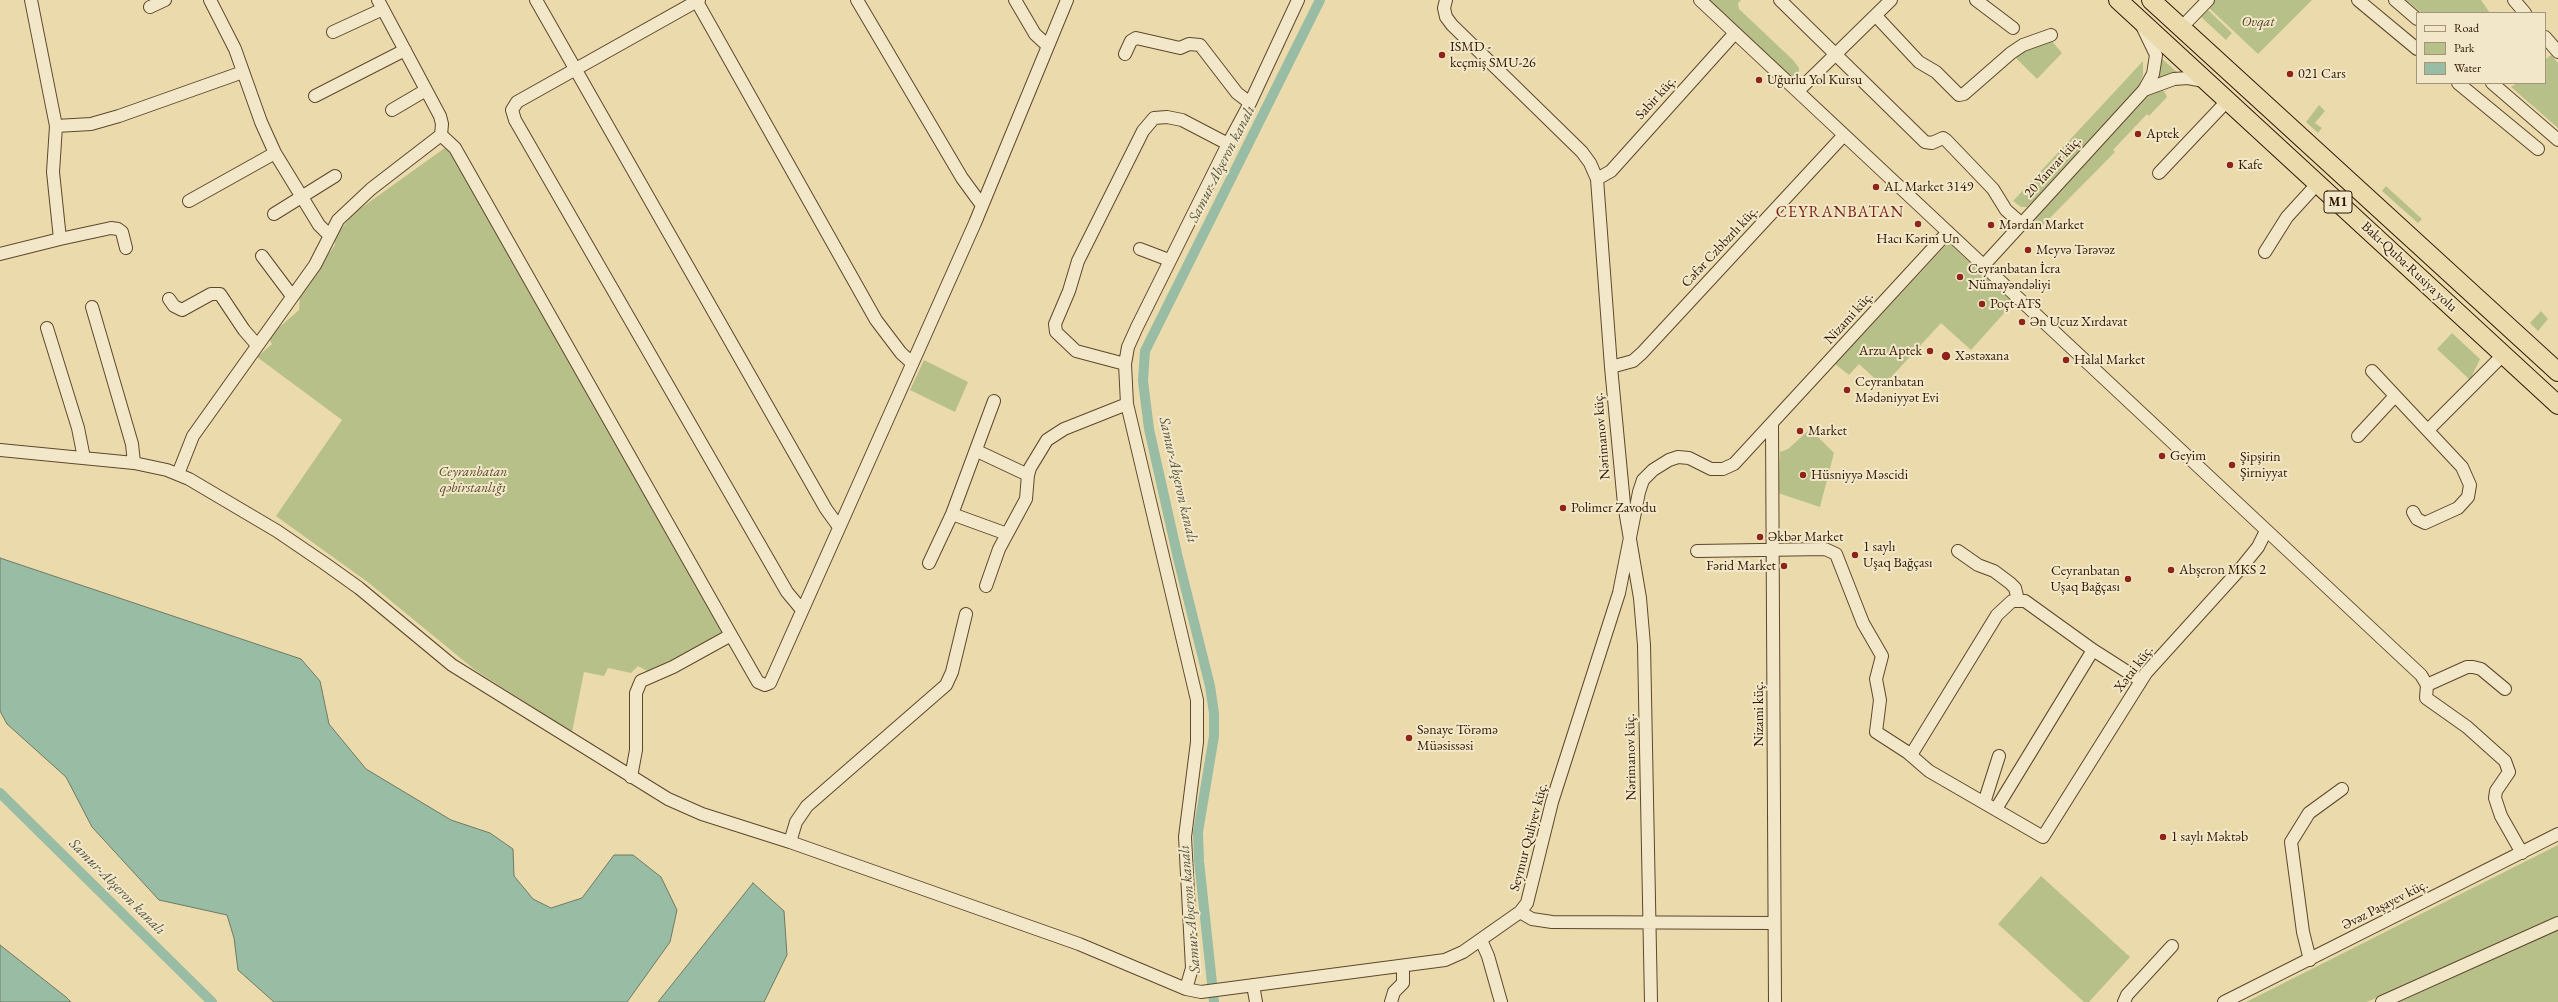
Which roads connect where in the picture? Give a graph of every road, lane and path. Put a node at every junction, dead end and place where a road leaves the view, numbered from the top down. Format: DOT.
graph roads {
  1 [pos="31,0"];
  2 [pos="165,0"];
  3 [pos="210,0"];
  4 [pos="536,0"];
  5 [pos="697,0"];
  6 [pos="857,0"];
  7 [pos="1015,0"];
  8 [pos="1067,0"];
  9 [pos="1298,0"];
  10 [pos="1446,0"];
  11 [pos="1700,0"];
  12 [pos="1780,0"];
  13 [pos="1891,0"];
  14 [pos="1976,0"];
  15 [pos="2118,0"];
  16 [pos="2151,0"];
  17 [pos="2208,0"];
  18 [pos="2358,0"];
  19 [pos="2395,0"];
  20 [pos="2514,0"];
  21 [pos="380,5"];
  22 [pos="150,7"];
  23 [pos="2524,12"];
  24 [pos="1876,16"];
  25 [pos="2137,17"];
  26 [pos="2416,18"];
  27 [pos="2013,28"];
  28 [pos="2181,28"];
  29 [pos="333,32"];
  30 [pos="1735,33"];
  31 [pos="2051,35"];
  32 [pos="2546,38"];
  33 [pos="1048,46"];
  34 [pos="2416,48"];
  35 [pos="405,50"];
  36 [pos="2558,52"];
  37 [pos="1125,54"];
  38 [pos="1836,54"];
  39 [pos="576,70"];
  40 [pos="243,72"];
  41 [pos="2207,81"];
  42 [pos="2459,84"];
  43 [pos="2493,84"];
  44 [pos="426,90"];
  45 [pos="2144,90"];
  46 [pos="1798,91"];
  47 [pos="315,96"];
  48 [pos="2228,100"];
  49 [pos="1250,103"];
  50 [pos="392,110"];
  51 [pos="56,126"];
  52 [pos="441,135"];
  53 [pos="1844,135"];
  54 [pos="2558,140"];
  55 [pos="1228,144"];
  56 [pos="2538,149"];
  57 [pos="275,152"];
  58 [pos="2159,173"];
  59 [pos="335,176"];
  60 [pos="1597,179"];
  61 [pos="2318,183"];
  62 [pos="302,197"];
  63 [pos="189,201"];
  64 [pos="981,204"];
  65 [pos="274,214"];
  66 [pos="2022,224"];
  67 [pos="1948,232"];
  68 [pos="329,235"];
  69 [pos="60,239"];
  70 [pos="126,248"];
  71 [pos="1140,249"];
  72 [pos="2265,252"];
  73 [pos="0,254"];
  74 [pos="262,256"];
  75 [pos="1169,260"];
  76 [pos="1984,265"];
  77 [pos="292,296"];
  78 [pos="169,299"];
  79 [pos="92,307"];
  80 [pos="47,328"];
  81 [pos="257,345"];
  82 [pos="2503,355"];
  83 [pos="912,363"];
  84 [pos="1126,364"];
  85 [pos="1611,367"];
  86 [pos="2372,371"];
  87 [pos="2558,372"];
  88 [pos="2395,396"];
  89 [pos="994,401"];
  90 [pos="1127,404"];
  91 [pos="2558,405"];
  92 [pos="1772,425"];
  93 [pos="2428,430"];
  94 [pos="2358,436"];
  95 [pos="0,450"];
  96 [pos="977,451"];
  97 [pos="84,458"];
  98 [pos="134,463"];
  99 [pos="178,474"];
  100 [pos="1028,475"];
  101 [pos="2413,512"];
  102 [pos="952,514"];
  103 [pos="839,527"];
  104 [pos="2266,531"];
  105 [pos="1007,534"];
  106 [pos="1630,541"];
  107 [pos="1697,551"];
  108 [pos="1774,551"];
  109 [pos="1958,551"];
  110 [pos="929,563"];
  111 [pos="986,586"];
  112 [pos="2018,600"];
  113 [pos="802,610"];
  114 [pos="966,614"];
  115 [pos="731,635"];
  116 [pos="2093,650"];
  117 [pos="2140,680"];
  118 [pos="2427,685"];
  119 [pos="2505,689"];
  120 [pos="1911,755"];
  121 [pos="1998,756"];
  122 [pos="630,777"];
  123 [pos="2342,789"];
  124 [pos="1984,803"];
  125 [pos="1996,809"];
  126 [pos="2558,834"];
  127 [pos="790,842"];
  128 [pos="2522,853"];
  129 [pos="1520,912"];
  130 [pos="1649,922"];
  131 [pos="1774,923"];
  132 [pos="2558,923"];
  133 [pos="1481,940"];
  134 [pos="2172,946"];
  135 [pos="2310,960"];
  136 [pos="1403,967"];
  137 [pos="1253,985"];
  138 [pos="1186,989"];
  139 [pos="1256,1002"];
  140 [pos="1391,1002"];
  141 [pos="1501,1002"];
  142 [pos="1650,1002"];
  143 [pos="1775,1002"];
  144 [pos="2124,1002"];
  145 [pos="2224,1002"];
  146 [pos="2382,1002"];
  1 -- 51 [label="street"];
  2 -- 22 [label="street"];
  3 -- 40 [label="street"];
  4 -- 39 [label="street"];
  5 -- 39 [label="street"];
  5 -- 83 [label="street"];
  6 -- 64 [label="street"];
  7 -- 33 [label="street"];
  8 -- 33 [label="street"];
  9 -- 49 [label="street"];
  10 -- 60 [label="street, Nərimanov küç."];
  11 -- 30 [label="street"];
  12 -- 38 [label="street"];
  13 -- 24 [label="street"];
  14 -- 27 [label="street"];
  15 -- 25 [label="highway, Bakı-Quba-Rusiya yolu / M1"];
  16 -- 28 [label="highway, Bakı-Quba-Rusiya yolu / M1"];
  17 -- 28 [label="street"];
  18 -- 34 [label="street"];
  19 -- 26 [label="street"];
  20 -- 23 [label="street"];
  21 -- 29 [label="street"];
  21 -- 35 [label="street"];
  24 -- 31 [label="street"];
  24 -- 38 [label="street"];
  25 -- 41 [label="highway, Bakı-Quba-Rusiya yolu / M1"];
  25 -- 45 [label="street"];
  28 -- 87 [label="highway, Bakı-Quba-Rusiya yolu / M1"];
  30 -- 46 [label="street"];
  30 -- 60 [label="street, Sabir küç."];
  32 -- 36 [label="street"];
  33 -- 64 [label="street"];
  35 -- 44 [label="street"];
  35 -- 47 [label="street"];
  37 -- 49 [label="street"];
  38 -- 46 [label="street"];
  38 -- 66 [label="street"];
  39 -- 103 [label="street"];
  39 -- 113 [label="street"];
  40 -- 51 [label="street"];
  40 -- 57 [label="street"];
  41 -- 45 [label="street"];
  41 -- 48 [label="highway, Bakı-Quba-Rusiya yolu / M1"];
  42 -- 56 [label="street"];
  43 -- 54 [label="street"];
  44 -- 50 [label="street"];
  44 -- 52 [label="street"];
  45 -- 66 [label="street, 20 Yanvar küç."];
  46 -- 53 [label="street"];
  48 -- 58 [label="street"];
  48 -- 61 [label="highway, Bakı-Quba-Rusiya yolu / M1"];
  49 -- 55 [label="street"];
  51 -- 69 [label="street"];
  52 -- 68 [label="street"];
  52 -- 115 [label="street"];
  53 -- 67 [label="street"];
  53 -- 85 [label="street, Cəfər Czbbzrlı küç."];
  55 -- 75 [label="street"];
  55 -- 84 [label="street"];
  57 -- 62 [label="street"];
  57 -- 63 [label="street"];
  59 -- 62 [label="street"];
  60 -- 85 [label="street, Nərimanov küç."];
  61 -- 72 [label="street"];
  61 -- 82 [label="highway, Bakı-Quba-Rusiya yolu / M1"];
  62 -- 65 [label="street"];
  62 -- 68 [label="street"];
  64 -- 83 [label="street"];
  66 -- 76 [label="street, 20 Yanvar küç."];
  67 -- 76 [label="street"];
  67 -- 92 [label="street, Nizami küç."];
  68 -- 77 [label="street"];
  69 -- 70 [label="street"];
  69 -- 73 [label="street"];
  71 -- 75 [label="street"];
  74 -- 77 [label="street"];
  75 -- 84 [label="street"];
  76 -- 104 [label="street"];
  77 -- 81 [label="street"];
  78 -- 81 [label="street"];
  79 -- 98 [label="street"];
  80 -- 97 [label="street"];
  81 -- 99 [label="street"];
  82 -- 91 [label="highway, Bakı-Quba-Rusiya yolu / M1"];
  82 -- 93 [label="street"];
  83 -- 103 [label="street"];
  84 -- 90 [label="street"];
  85 -- 106 [label="street, Nərimanov küç."];
  86 -- 88 [label="street"];
  88 -- 93 [label="street"];
  88 -- 94 [label="street"];
  89 -- 96 [label="street"];
  90 -- 100 [label="street"];
  90 -- 138 [label="street"];
  92 -- 106 [label="street, Nizami küç."];
  92 -- 108 [label="street, Nizami küç."];
  93 -- 101 [label="street"];
  95 -- 97 [label="street"];
  96 -- 100 [label="street"];
  96 -- 102 [label="street"];
  97 -- 98 [label="street"];
  98 -- 99 [label="street"];
  99 -- 122 [label="street"];
  100 -- 105 [label="street"];
  102 -- 105 [label="street"];
  102 -- 110 [label="street"];
  103 -- 113 [label="street"];
  104 -- 117 [label="street, Xətai küç."];
  104 -- 118 [label="street"];
  105 -- 111 [label="street"];
  106 -- 129 [label="street, Seymur Quliyev küç."];
  106 -- 130 [label="street, Nərimanov küç."];
  107 -- 108 [label="street"];
  108 -- 120 [label="street"];
  108 -- 131 [label="street, Nizami küç."];
  109 -- 112 [label="street"];
  112 -- 116 [label="street"];
  112 -- 120 [label="street"];
  113 -- 115 [label="street"];
  114 -- 127 [label="street"];
  115 -- 122 [label="street"];
  116 -- 117 [label="street"];
  116 -- 125 [label="street"];
  117 -- 125 [label="street, Xətai küç."];
  118 -- 119 [label="street"];
  118 -- 128 [label="street"];
  120 -- 124 [label="street"];
  121 -- 124 [label="street"];
  122 -- 127 [label="street"];
  123 -- 135 [label="street"];
  124 -- 125 [label="street"];
  126 -- 128 [label="street, Əvəz Paşayev küç."];
  127 -- 138 [label="street"];
  128 -- 135 [label="street, Əvəz Paşayev küç."];
  129 -- 130 [label="street"];
  129 -- 133 [label="street, Seymur Quliyev küç."];
  130 -- 131 [label="street"];
  130 -- 142 [label="street, Nərimanov küç."];
  131 -- 143 [label="street, Nizami küç."];
  132 -- 146 [label="street"];
  133 -- 136 [label="street, Seymur Quliyev küç."];
  133 -- 141 [label="street"];
  134 -- 144 [label="street"];
  135 -- 145 [label="street, Əvəz Paşayev küç."];
  136 -- 137 [label="street, Seymur Quliyev küç."];
  136 -- 140 [label="street"];
  137 -- 138 [label="street, Seymur Quliyev küç."];
  137 -- 139 [label="street"];
}
